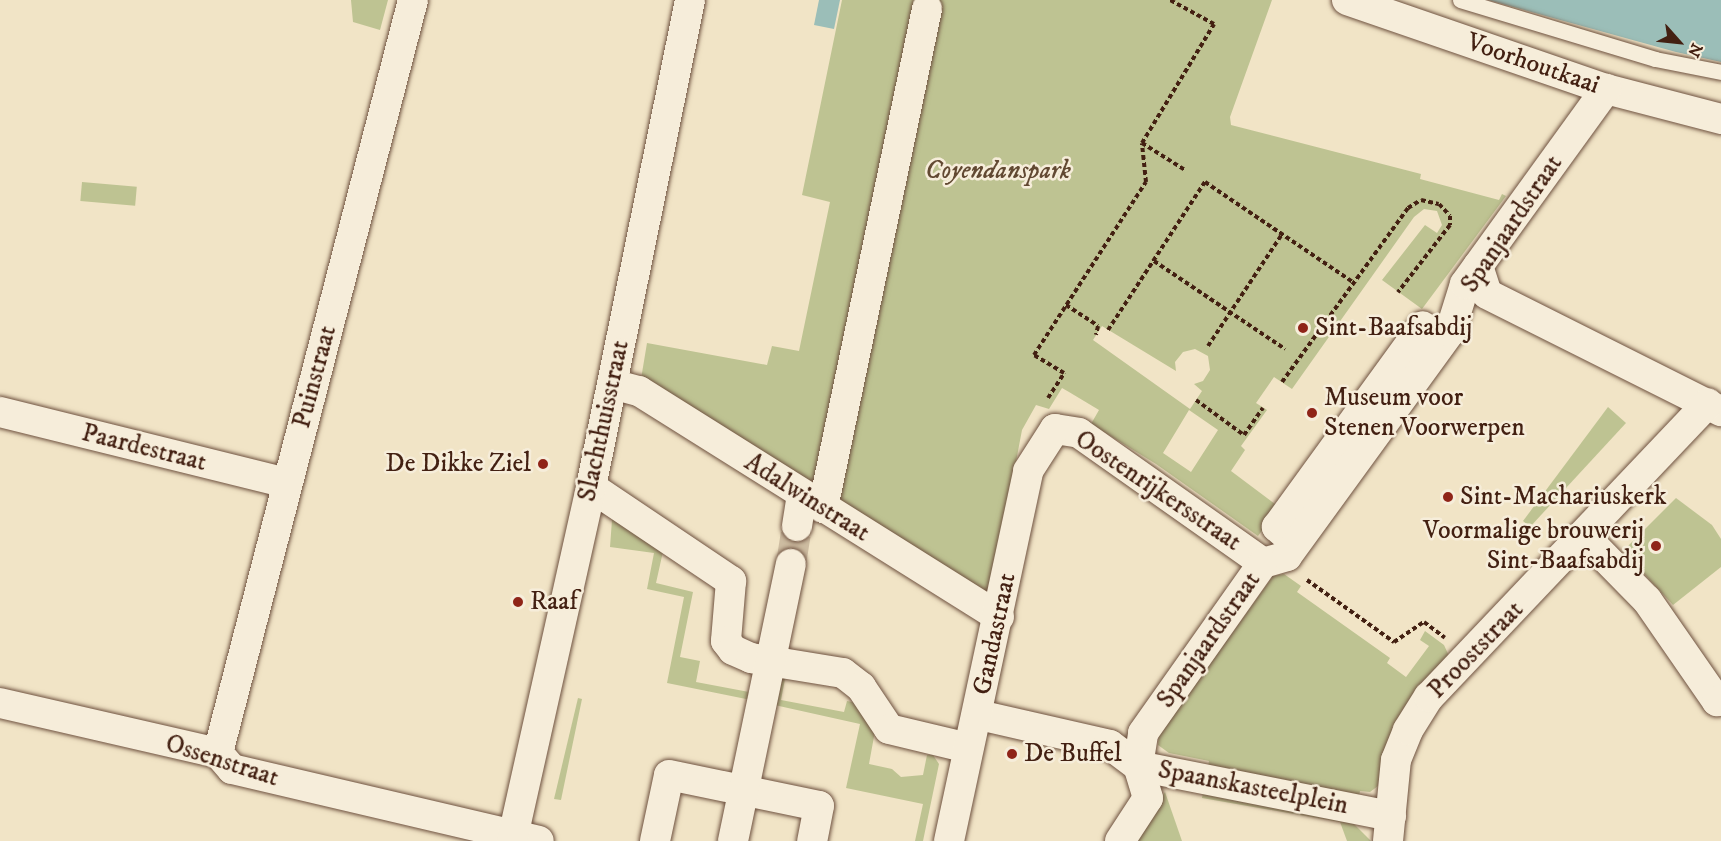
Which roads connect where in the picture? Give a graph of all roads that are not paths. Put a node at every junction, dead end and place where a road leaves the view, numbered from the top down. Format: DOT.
graph roads {
  1 [pos="413,0"];
  2 [pos="690,0"];
  3 [pos="1347,0"];
  4 [pos="1460,0"];
  5 [pos="927,9"];
  6 [pos="1721,72"];
  7 [pos="1606,89"];
  8 [pos="1721,119"];
  9 [pos="1472,275"];
  10 [pos="612,384"];
  11 [pos="1715,407"];
  12 [pos="0,412"];
  13 [pos="1052,432"];
  14 [pos="287,483"];
  15 [pos="591,487"];
  16 [pos="813,502"];
  17 [pos="797,525"];
  18 [pos="1584,536"];
  19 [pos="1292,538"];
  20 [pos="1263,563"];
  21 [pos="791,564"];
  22 [pos="999,617"];
  23 [pos="770,662"];
  24 [pos="1721,700"];
  25 [pos="0,703"];
  26 [pos="978,715"];
  27 [pos="968,748"];
  28 [pos="218,753"];
  29 [pos="1138,766"];
  30 [pos="743,790"];
  31 [pos="1390,829"];
  32 [pos="521,839"];
  33 [pos="655,841"];
  34 [pos="733,841"];
  35 [pos="812,841"];
  36 [pos="949,841"];
  37 [pos="1120,841"];
  1 -- 14 [label="street, Puinstraat"];
  2 -- 10 [label="street, Slachthuisstraat"];
  3 -- 7 [label="street, Voorhoutkaai"];
  4 -- 6 [label="lane"];
  5 -- 16 [label="street"];
  7 -- 8 [label="street, Voorhoutkaai"];
  7 -- 9 [label="street, Spanjaardstraat"];
  9 -- 11 [label="street"];
  9 -- 19 [label="street, Spanjaardstraat"];
  9 -- 19 [label="street"];
  10 -- 15 [label="street, Slachthuisstraat"];
  10 -- 16 [label="street, Adalwinstraat"];
  11 -- 18 [label="street, Prooststraat"];
  12 -- 14 [label="street, Paardestraat"];
  13 -- 20 [label="street, Oostenrijkersstraat"];
  13 -- 22 [label="street, Gandastraat"];
  14 -- 28 [label="street, Puinstraat"];
  15 -- 23 [label="street"];
  15 -- 32 [label="street, Slachthuisstraat"];
  16 -- 17 [label="street"];
  16 -- 22 [label="street, Adalwinstraat"];
  18 -- 24 [label="street"];
  18 -- 31 [label="street, Prooststraat"];
  19 -- 20 [label="street, Spanjaardstraat"];
  20 -- 29 [label="street, Spanjaardstraat"];
  21 -- 23 [label="street"];
  22 -- 26 [label="street, Gandastraat"];
  23 -- 27 [label="street"];
  23 -- 30 [label="street"];
  25 -- 28 [label="street, Ossenstraat"];
  26 -- 27 [label="street, Gandastraat"];
  26 -- 29 [label="street"];
  27 -- 36 [label="street, Gandastraat"];
  28 -- 32 [label="street, Ossenstraat"];
  29 -- 31 [label="street, Spaanskasteelplein"];
  29 -- 37 [label="street, Spaanskasteelplein"];
  30 -- 33 [label="street"];
  30 -- 34 [label="street"];
  30 -- 35 [label="street"];
}
